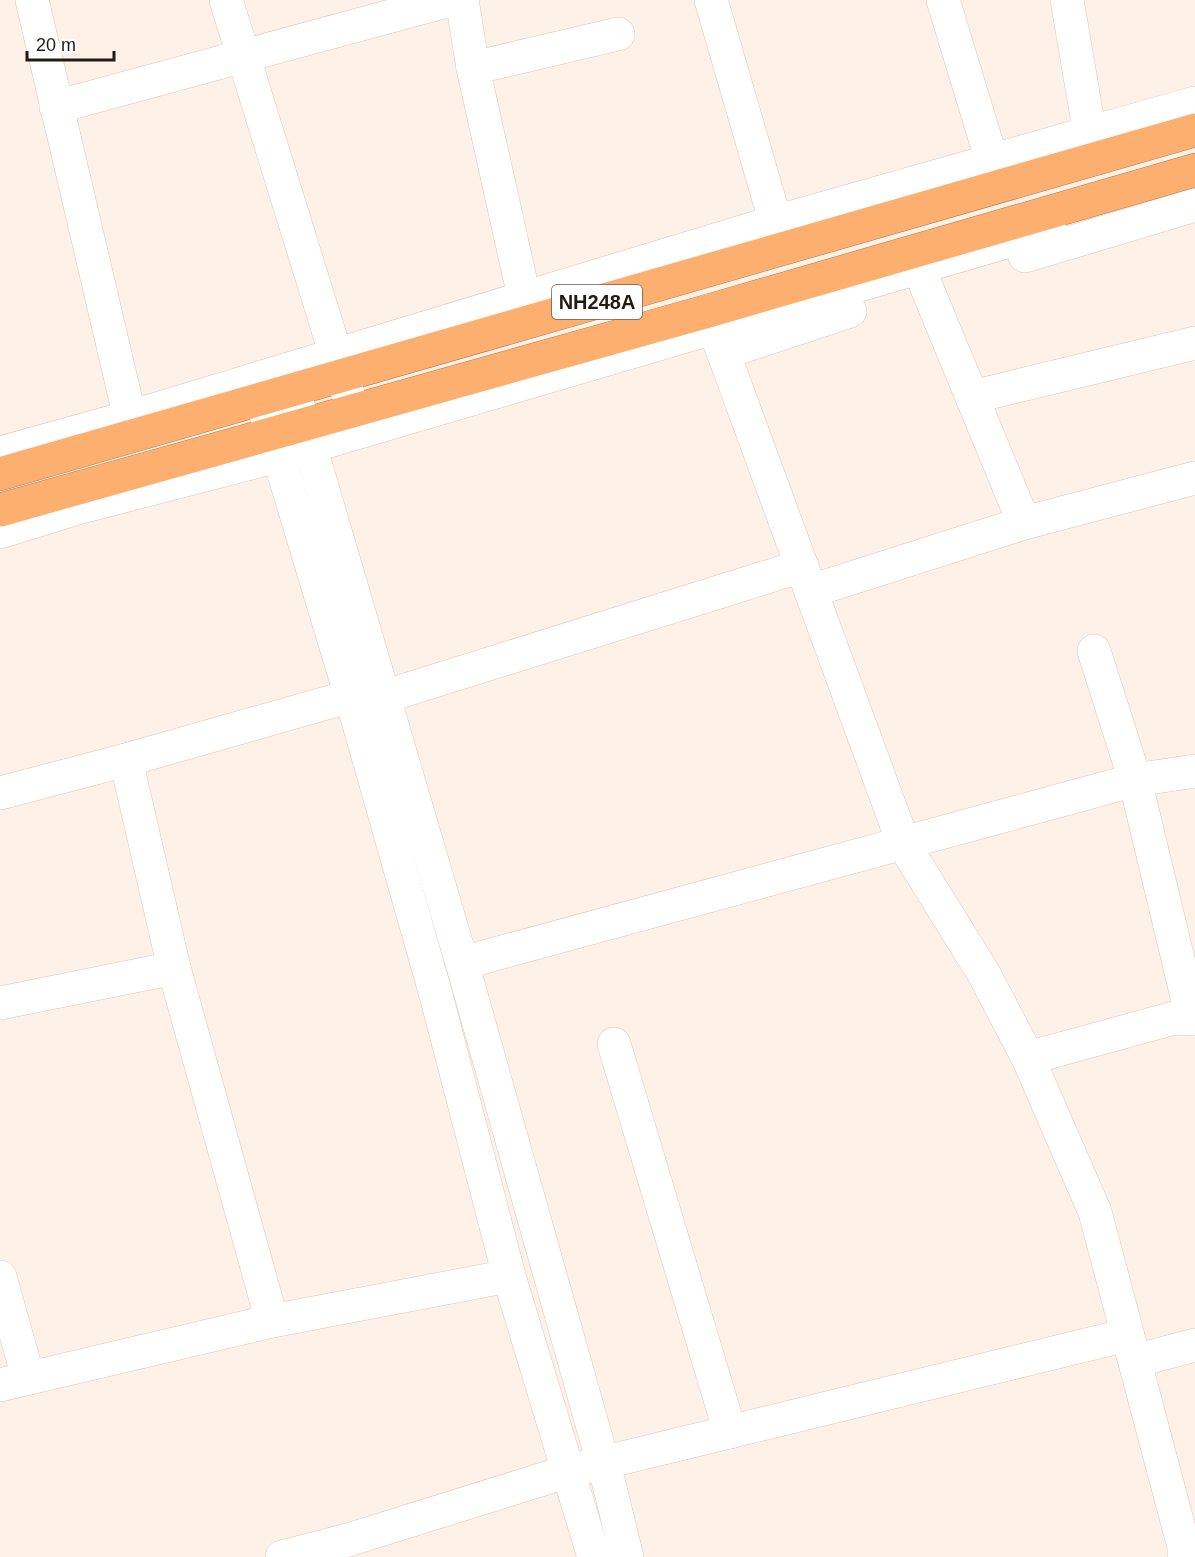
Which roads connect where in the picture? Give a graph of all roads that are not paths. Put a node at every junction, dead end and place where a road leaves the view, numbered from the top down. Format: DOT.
graph roads {
  1 [pos="32,0"];
  2 [pos="226,0"];
  3 [pos="450,0"];
  4 [pos="462,0"];
  5 [pos="711,0"];
  6 [pos="943,0"];
  7 [pos="1067,0"];
  8 [pos="618,34"];
  9 [pos="242,56"];
  10 [pos="473,68"];
  11 [pos="1195,103"];
  12 [pos="56,107"];
  13 [pos="1195,130"];
  14 [pos="1092,146"];
  15 [pos="1195,170"];
  16 [pos="995,173"];
  17 [pos="1195,185"];
  18 [pos="1195,205"];
  19 [pos="779,236"];
  20 [pos="926,286"];
  21 [pos="527,310"];
  22 [pos="715,331"];
  23 [pos="1195,343"];
  24 [pos="339,364"];
  25 [pos="293,388"];
  26 [pos="972,397"];
  27 [pos="261,398"];
  28 [pos="353,410"];
  29 [pos="132,426"];
  30 [pos="306,434"];
  31 [pos="275,444"];
  32 [pos="0,453"];
  33 [pos="0,474"];
  34 [pos="1195,478"];
  35 [pos="0,510"];
  36 [pos="1024,523"];
  37 [pos="0,532"];
  38 [pos="806,579"];
  39 [pos="1094,651"];
  40 [pos="351,696"];
  41 [pos="383,697"];
  42 [pos="126,760"];
  43 [pos="1195,771"];
  44 [pos="1135,780"];
  45 [pos="0,793"];
  46 [pos="904,845"];
  47 [pos="462,963"];
  48 [pos="174,968"];
  49 [pos="0,1003"];
  50 [pos="1195,1017"];
  51 [pos="614,1044"];
  52 [pos="1028,1058"];
  53 [pos="508,1275"];
  54 [pos="0,1277"];
  55 [pos="272,1321"];
  56 [pos="1195,1345"];
  57 [pos="1131,1348"];
  58 [pos="14,1381"];
  59 [pos="730,1432"];
  60 [pos="603,1463"];
  61 [pos="569,1471"];
  62 [pos="350,1549"];
  63 [pos="1187,1550"];
  64 [pos="282,1557"];
  65 [pos="594,1557"];
  66 [pos="627,1557"];
  1 -- 12 [label="street"];
  2 -- 9 [label="street"];
  3 -- 9 [label="street"];
  4 -- 10 [label="street"];
  5 -- 19 [label="street"];
  6 -- 16 [label="street"];
  7 -- 14 [label="street"];
  8 -- 10 [label="street"];
  9 -- 12 [label="street"];
  9 -- 24 [label="street"];
  10 -- 21 [label="street"];
  11 -- 14 [label="street"];
  12 -- 29 [label="street"];
  13 -- 14 [label="highway, NH248A"];
  14 -- 16 [label="highway, NH248A"];
  15 -- 22 [label="highway, NH248A"];
  16 -- 19 [label="highway, NH248A"];
  17 -- 22 [label="street"];
  18 -- 20 [label="street"];
  19 -- 21 [label="highway, NH248A"];
  20 -- 22 [label="street"];
  20 -- 26 [label="street"];
  21 -- 24 [label="highway, NH248A"];
  22 -- 28 [label="highway, NH248A"];
  22 -- 30 [label="street"];
  22 -- 38 [label="street"];
  23 -- 26 [label="street"];
  24 -- 25 [label="highway, NH248A"];
  24 -- 28 [label="street"];
  24 -- 29 [label="street"];
  25 -- 27 [label="highway, NH248A"];
  25 -- 30 [label="street"];
  26 -- 36 [label="street"];
  27 -- 29 [label="highway, NH248A"];
  27 -- 31 [label="street"];
  28 -- 30 [label="highway, NH248A"];
  29 -- 32 [label="street"];
  29 -- 33 [label="highway, NH248A"];
  30 -- 31 [label="highway, NH248A"];
  30 -- 41 [label="street"];
  31 -- 35 [label="highway, NH248A"];
  31 -- 37 [label="street"];
  31 -- 40 [label="street"];
  34 -- 36 [label="street"];
  36 -- 38 [label="street"];
  38 -- 41 [label="street"];
  38 -- 46 [label="street"];
  39 -- 44 [label="street"];
  40 -- 42 [label="street"];
  40 -- 53 [label="street"];
  41 -- 47 [label="street"];
  42 -- 45 [label="street"];
  42 -- 48 [label="street"];
  43 -- 44 [label="street"];
  44 -- 46 [label="street"];
  44 -- 50 [label="street"];
  46 -- 47 [label="street"];
  46 -- 52 [label="street"];
  47 -- 60 [label="street"];
  48 -- 49 [label="street"];
  48 -- 55 [label="street"];
  50 -- 52 [label="street"];
  51 -- 59 [label="street"];
  52 -- 57 [label="street"];
  53 -- 55 [label="street"];
  53 -- 61 [label="street"];
  54 -- 58 [label="street"];
  55 -- 58 [label="street"];
  56 -- 57 [label="street"];
  57 -- 59 [label="street"];
  57 -- 63 [label="street"];
  59 -- 60 [label="street"];
  60 -- 61 [label="street"];
  60 -- 66 [label="street"];
  61 -- 62 [label="street"];
  61 -- 65 [label="street"];
  62 -- 64 [label="street"];
}
